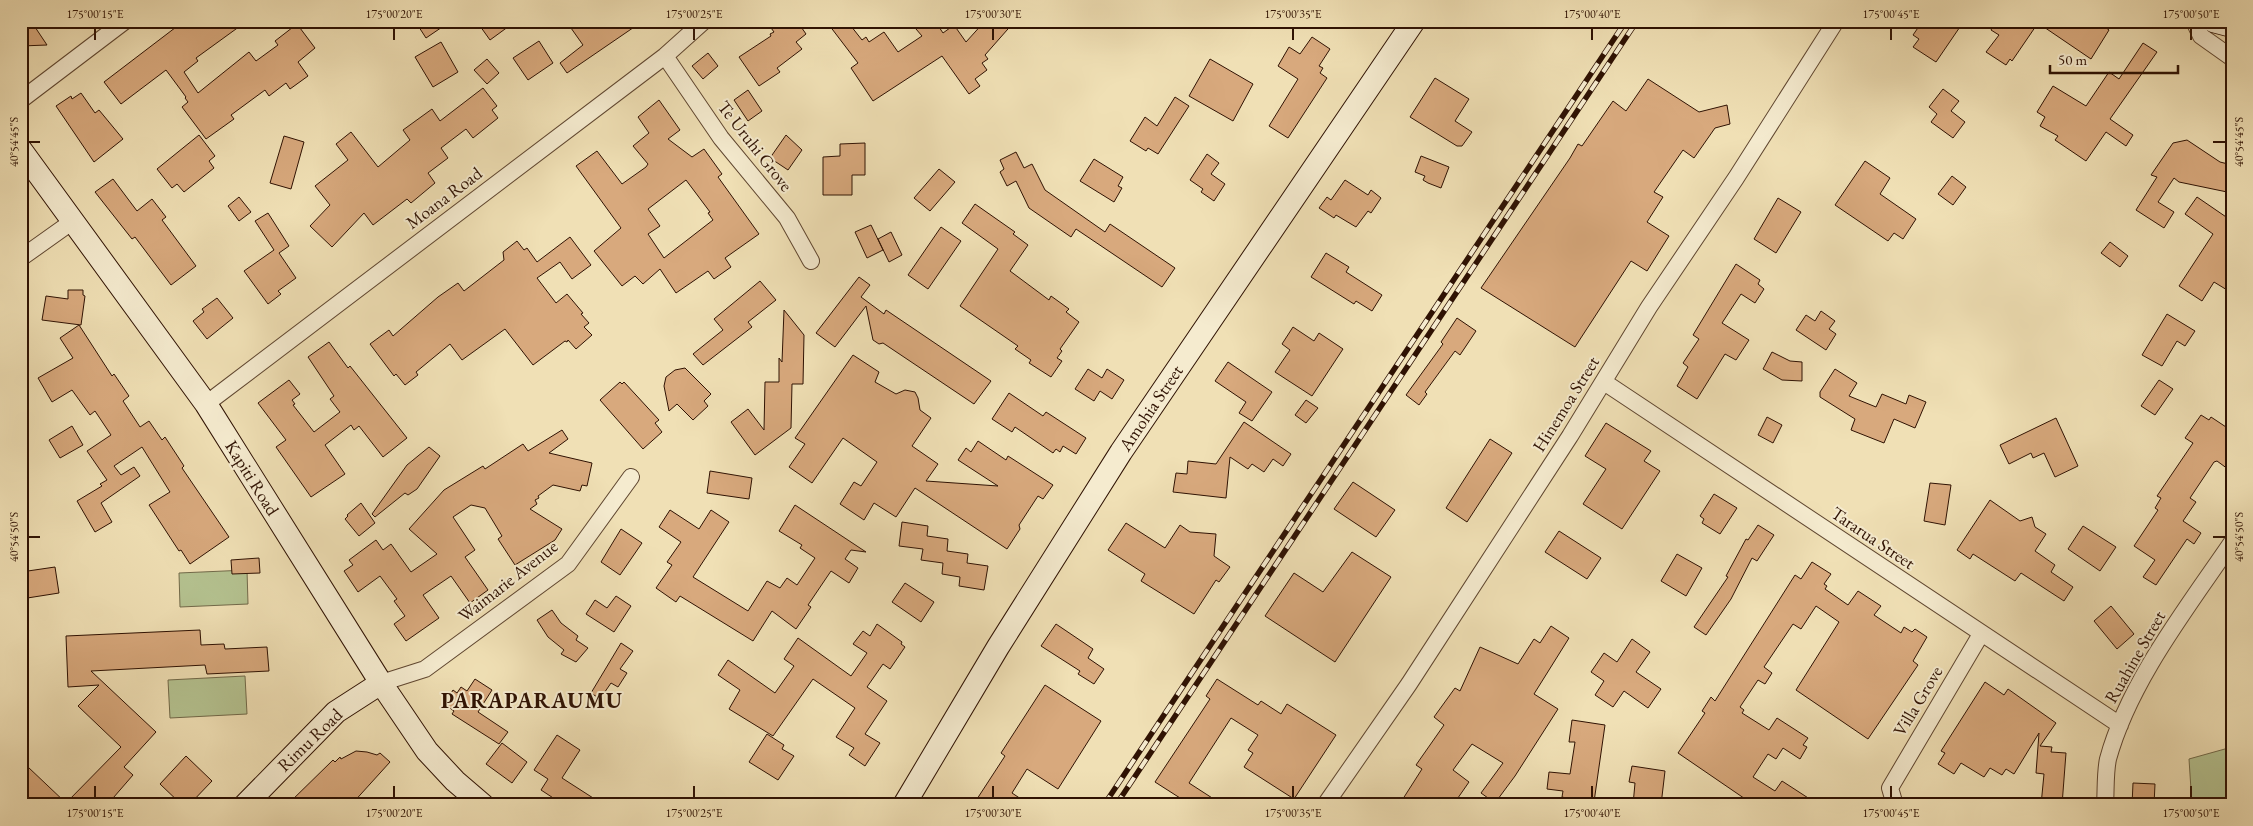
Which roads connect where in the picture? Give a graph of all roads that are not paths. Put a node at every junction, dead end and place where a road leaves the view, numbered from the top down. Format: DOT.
graph roads {
  1 [pos="125,21"];
  2 [pos="704,21"];
  3 [pos="1414,21"];
  4 [pos="1836,21"];
  5 [pos="2194,21"];
  6 [pos="2213,21"];
  7 [pos="2232,26"];
  8 [pos="685,27"];
  9 [pos="665,56"];
  10 [pos="2232,58"];
  11 [pos="21,100"];
  12 [pos="21,150"];
  13 [pos="73,221"];
  14 [pos="21,258"];
  15 [pos="811,261"];
  16 [pos="1604,382"];
  17 [pos="206,404"];
  18 [pos="632,477"];
  19 [pos="2232,542"];
  20 [pos="1981,634"];
  21 [pos="381,683"];
  22 [pos="2120,725"];
  23 [pos="245,805"];
  24 [pos="483,805"];
  25 [pos="904,805"];
  26 [pos="1325,805"];
  27 [pos="1895,805"];
  28 [pos="2105,805"];
  1 -- 11 [label="street"];
  2 -- 8 [label="street, Moana Road"];
  3 -- 25 [label="main road, Amohia Street"];
  4 -- 16 [label="street, Hinemoa Street"];
  5 -- 10 [label="street"];
  6 -- 7 [label="main road"];
  8 -- 9 [label="street, Moana Road"];
  9 -- 15 [label="street, Te Uruhi Grove"];
  9 -- 17 [label="street, Moana Road"];
  12 -- 13 [label="main road, Kapiti Road"];
  13 -- 14 [label="street"];
  13 -- 17 [label="main road, Kapiti Road"];
  16 -- 20 [label="street, Tararua Street"];
  16 -- 26 [label="street, Hinemoa Street"];
  17 -- 21 [label="main road, Kapiti Road"];
  18 -- 21 [label="street, Waimarie Avenue"];
  19 -- 22 [label="street, Ruahine Street"];
  20 -- 22 [label="street, Tararua Street"];
  20 -- 27 [label="street, Villa Grove"];
  21 -- 23 [label="main road, Rimu Road"];
  21 -- 24 [label="main road, Kapiti Road"];
  22 -- 28 [label="street, Ruahine Street"];
}
